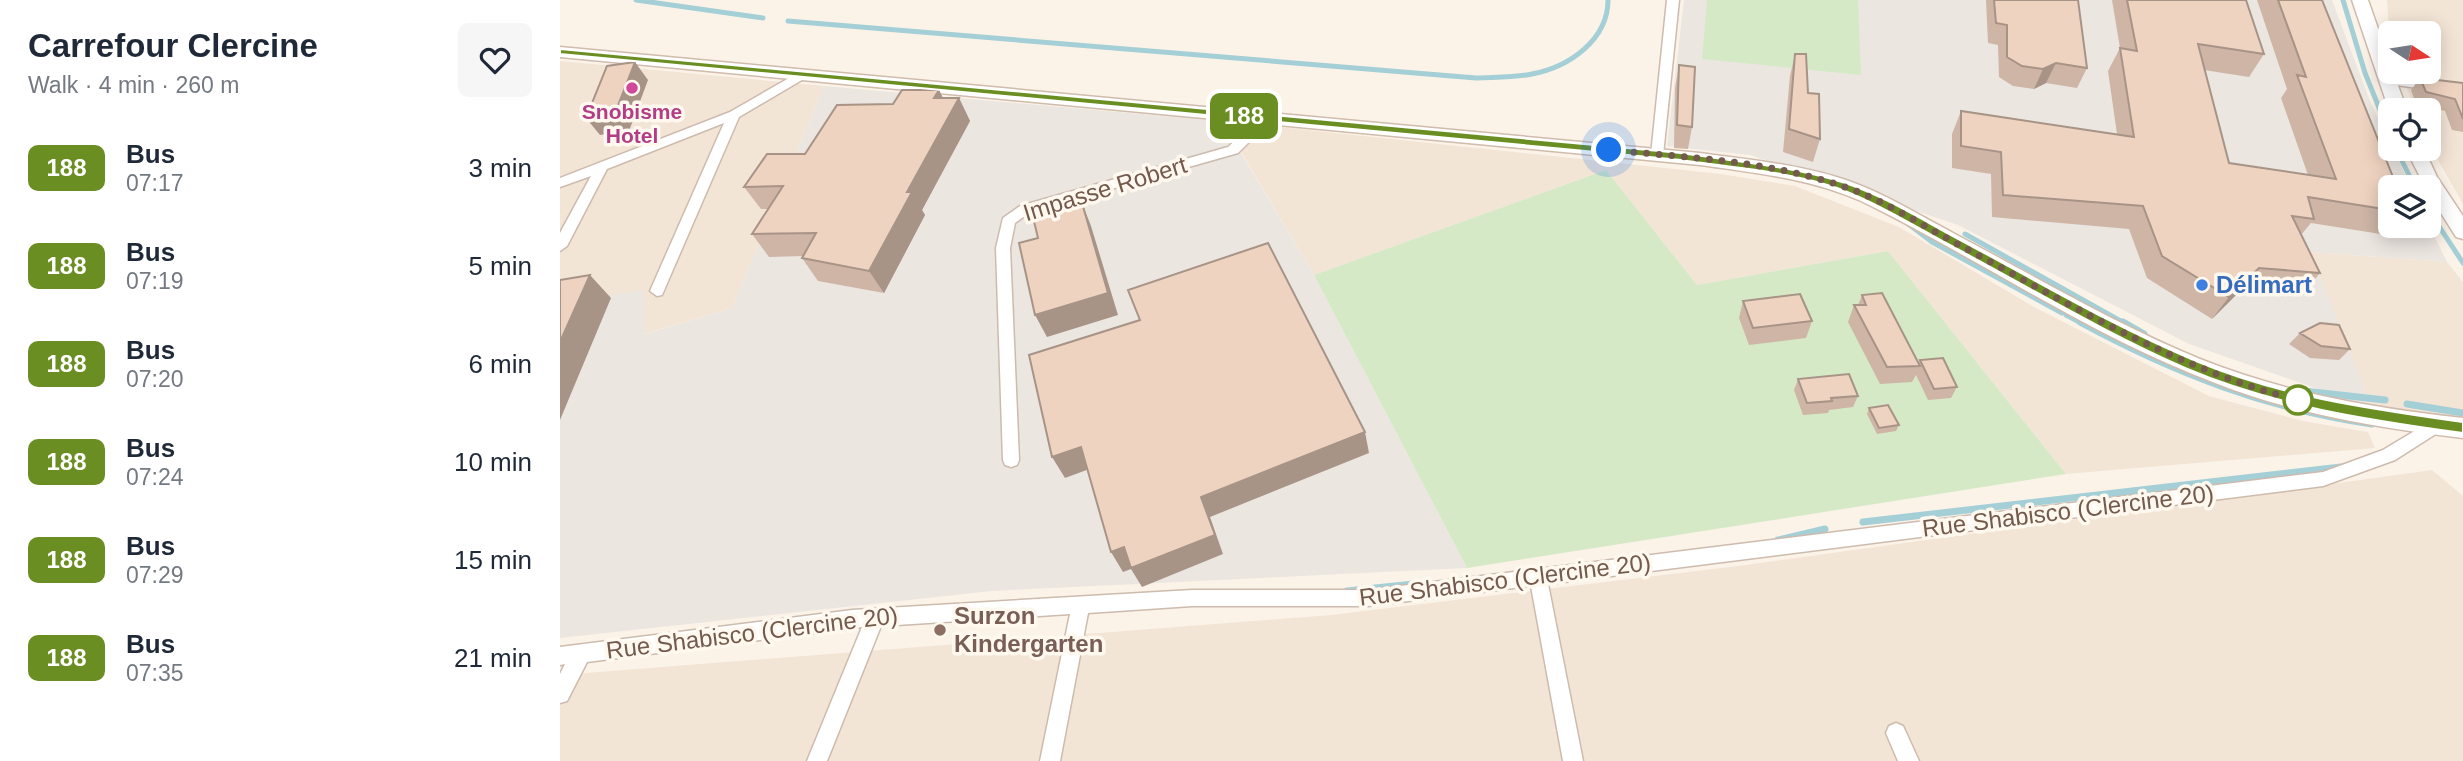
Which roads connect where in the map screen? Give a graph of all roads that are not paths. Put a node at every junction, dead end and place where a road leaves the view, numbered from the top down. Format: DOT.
graph roads {
  1 [pos="1673,0"];
  2 [pos="2360,0"];
  3 [pos="560,52"];
  4 [pos="2378,57"];
  5 [pos="803,74"];
  6 [pos="2420,84"];
  7 [pos="2463,90"];
  8 [pos="734,115"];
  9 [pos="1255,117"];
  10 [pos="1657,155"];
  11 [pos="2421,161"];
  12 [pos="603,165"];
  13 [pos="560,183"];
  14 [pos="2463,232"];
  15 [pos="560,246"];
  16 [pos="657,291"];
  17 [pos="2436,425"];
  18 [pos="2463,428"];
  19 [pos="1011,460"];
  20 [pos="1538,577"];
  21 [pos="1081,603"];
  22 [pos="875,618"];
  23 [pos="581,653"];
  24 [pos="560,656"];
  25 [pos="560,694"];
  26 [pos="1896,733"];
  27 [pos="817,761"];
  28 [pos="1050,761"];
  29 [pos="1573,761"];
  30 [pos="1909,761"];
  1 -- 10 [label="street"];
  2 -- 4 [label="street"];
  3 -- 5 [label="street"];
  5 -- 8 [label="street"];
  5 -- 9 [label="street"];
  6 -- 7 [label="street"];
  8 -- 12 [label="street"];
  8 -- 16 [label="street"];
  9 -- 10 [label="street"];
  9 -- 19 [label="street, Impasse Robert"];
  10 -- 17 [label="street"];
  11 -- 14 [label="street"];
  12 -- 13 [label="street"];
  12 -- 15 [label="street"];
  17 -- 18 [label="street"];
  17 -- 20 [label="street, Rue Shabisco (Clercine 20)"];
  20 -- 21 [label="street, Rue Shabisco (Clercine 20)"];
  20 -- 29 [label="street"];
  21 -- 22 [label="street, Rue Shabisco (Clercine 20)"];
  21 -- 28 [label="street"];
  22 -- 23 [label="street, Rue Shabisco (Clercine 20)"];
  22 -- 27 [label="street"];
  23 -- 24 [label="street, Rue Shabisco (Clercine 20)"];
  23 -- 25 [label="street"];
  26 -- 30 [label="street"];
}
